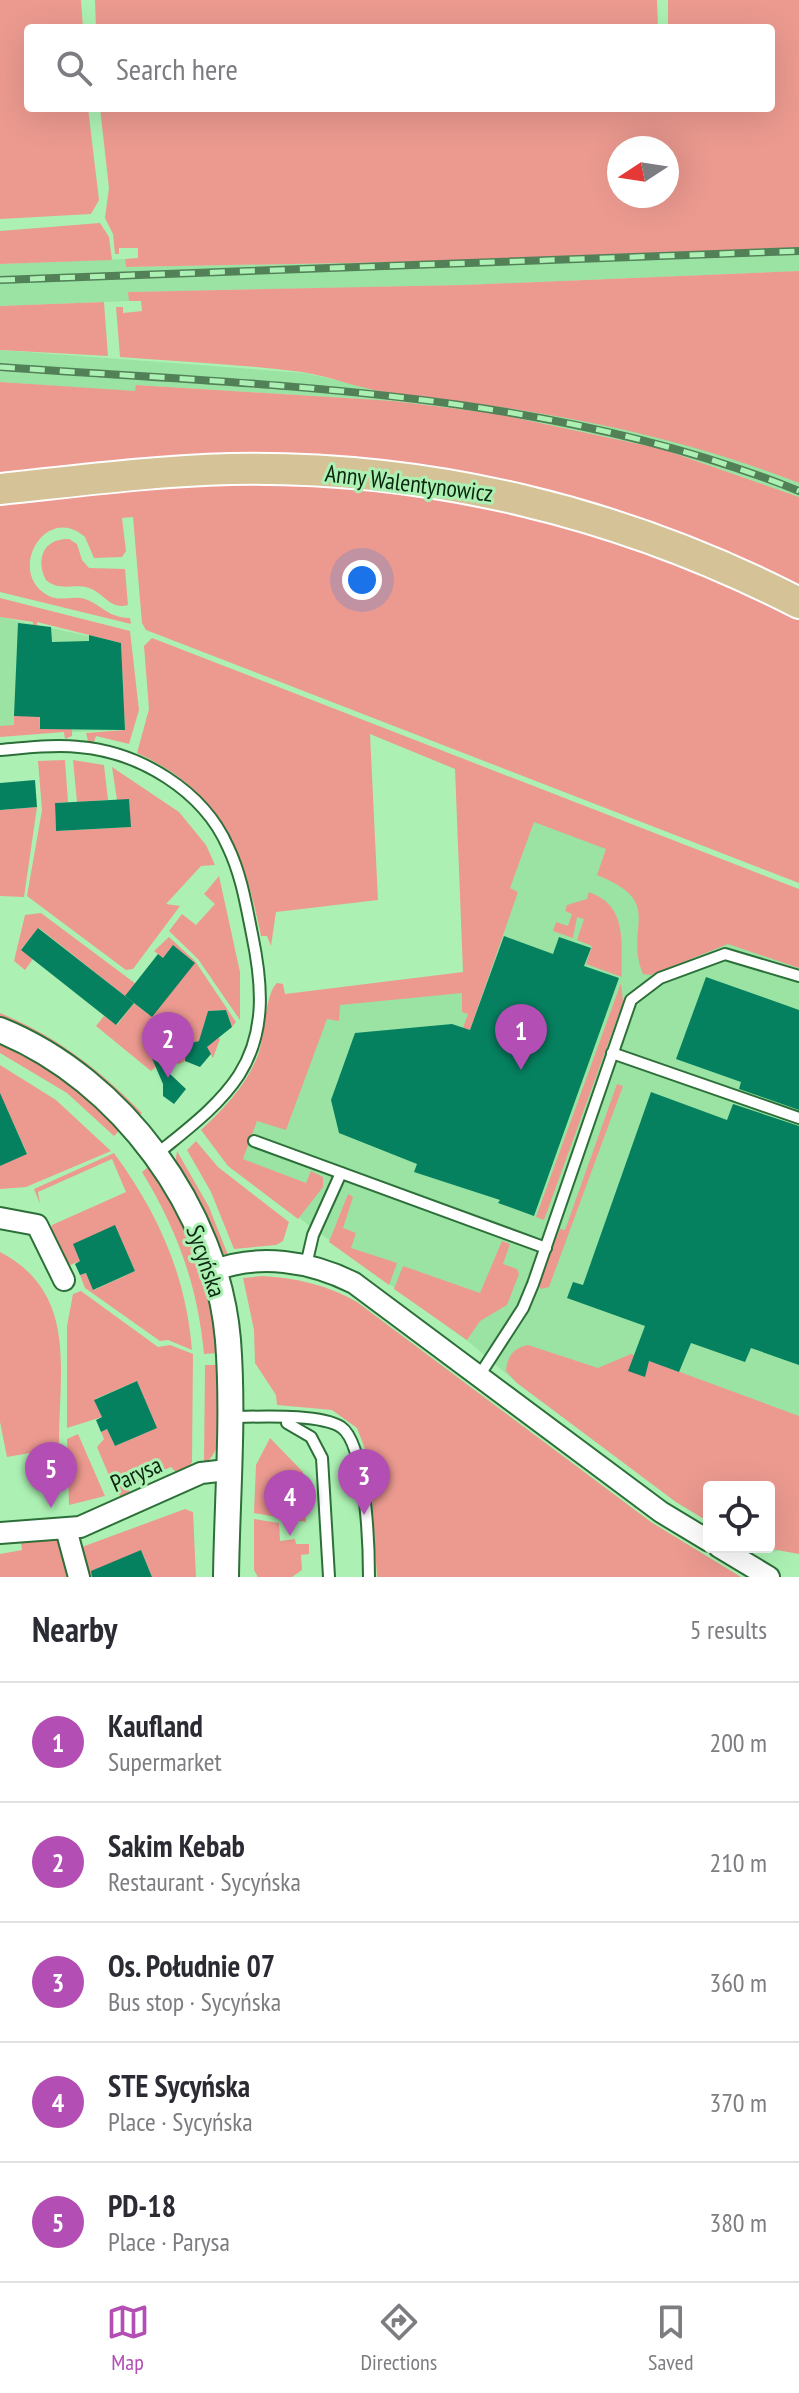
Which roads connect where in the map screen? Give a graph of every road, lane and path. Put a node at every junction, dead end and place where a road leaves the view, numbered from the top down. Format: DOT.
graph roads {
  1 [pos="0,489"];
  2 [pos="799,603"];
  3 [pos="0,750"];
  4 [pos="799,976"];
  5 [pos="0,1030"];
  6 [pos="612,1053"];
  7 [pos="799,1118"];
  8 [pos="254,1141"];
  9 [pos="155,1155"];
  10 [pos="341,1173"];
  11 [pos="0,1218"];
  12 [pos="546,1248"];
  13 [pos="306,1265"];
  14 [pos="212,1271"];
  15 [pos="64,1280"];
  16 [pos="479,1376"];
  17 [pos="228,1417"];
  18 [pos="270,1417"];
  19 [pos="227,1470"];
  20 [pos="66,1529"];
  21 [pos="0,1533"];
  22 [pos="703,1537"];
  23 [pos="729,1553"];
  24 [pos="79,1577"];
  25 [pos="226,1577"];
  26 [pos="329,1577"];
  27 [pos="369,1577"];
  28 [pos="769,1577"];
  1 -- 2 [label="main road, Anny Walentynowicz"];
  3 -- 9 [label="lane"];
  4 -- 6 [label="lane"];
  5 -- 9 [label="street, Sycyńska"];
  6 -- 7 [label="lane"];
  6 -- 12 [label="lane"];
  8 -- 10 [label="lane"];
  9 -- 14 [label="street, Sycyńska"];
  10 -- 12 [label="lane"];
  10 -- 13 [label="lane"];
  11 -- 15 [label="street"];
  12 -- 16 [label="lane"];
  13 -- 14 [label="street"];
  13 -- 16 [label="street"];
  14 -- 17 [label="street, Sycyńska"];
  16 -- 22 [label="street"];
  17 -- 18 [label="lane"];
  17 -- 19 [label="street, Sycyńska"];
  18 -- 26 [label="lane"];
  18 -- 27 [label="lane"];
  19 -- 20 [label="street, Parysa"];
  19 -- 25 [label="street, Sycyńska"];
  20 -- 21 [label="street, Parysa"];
  20 -- 24 [label="street"];
  23 -- 28 [label="street"];
}
